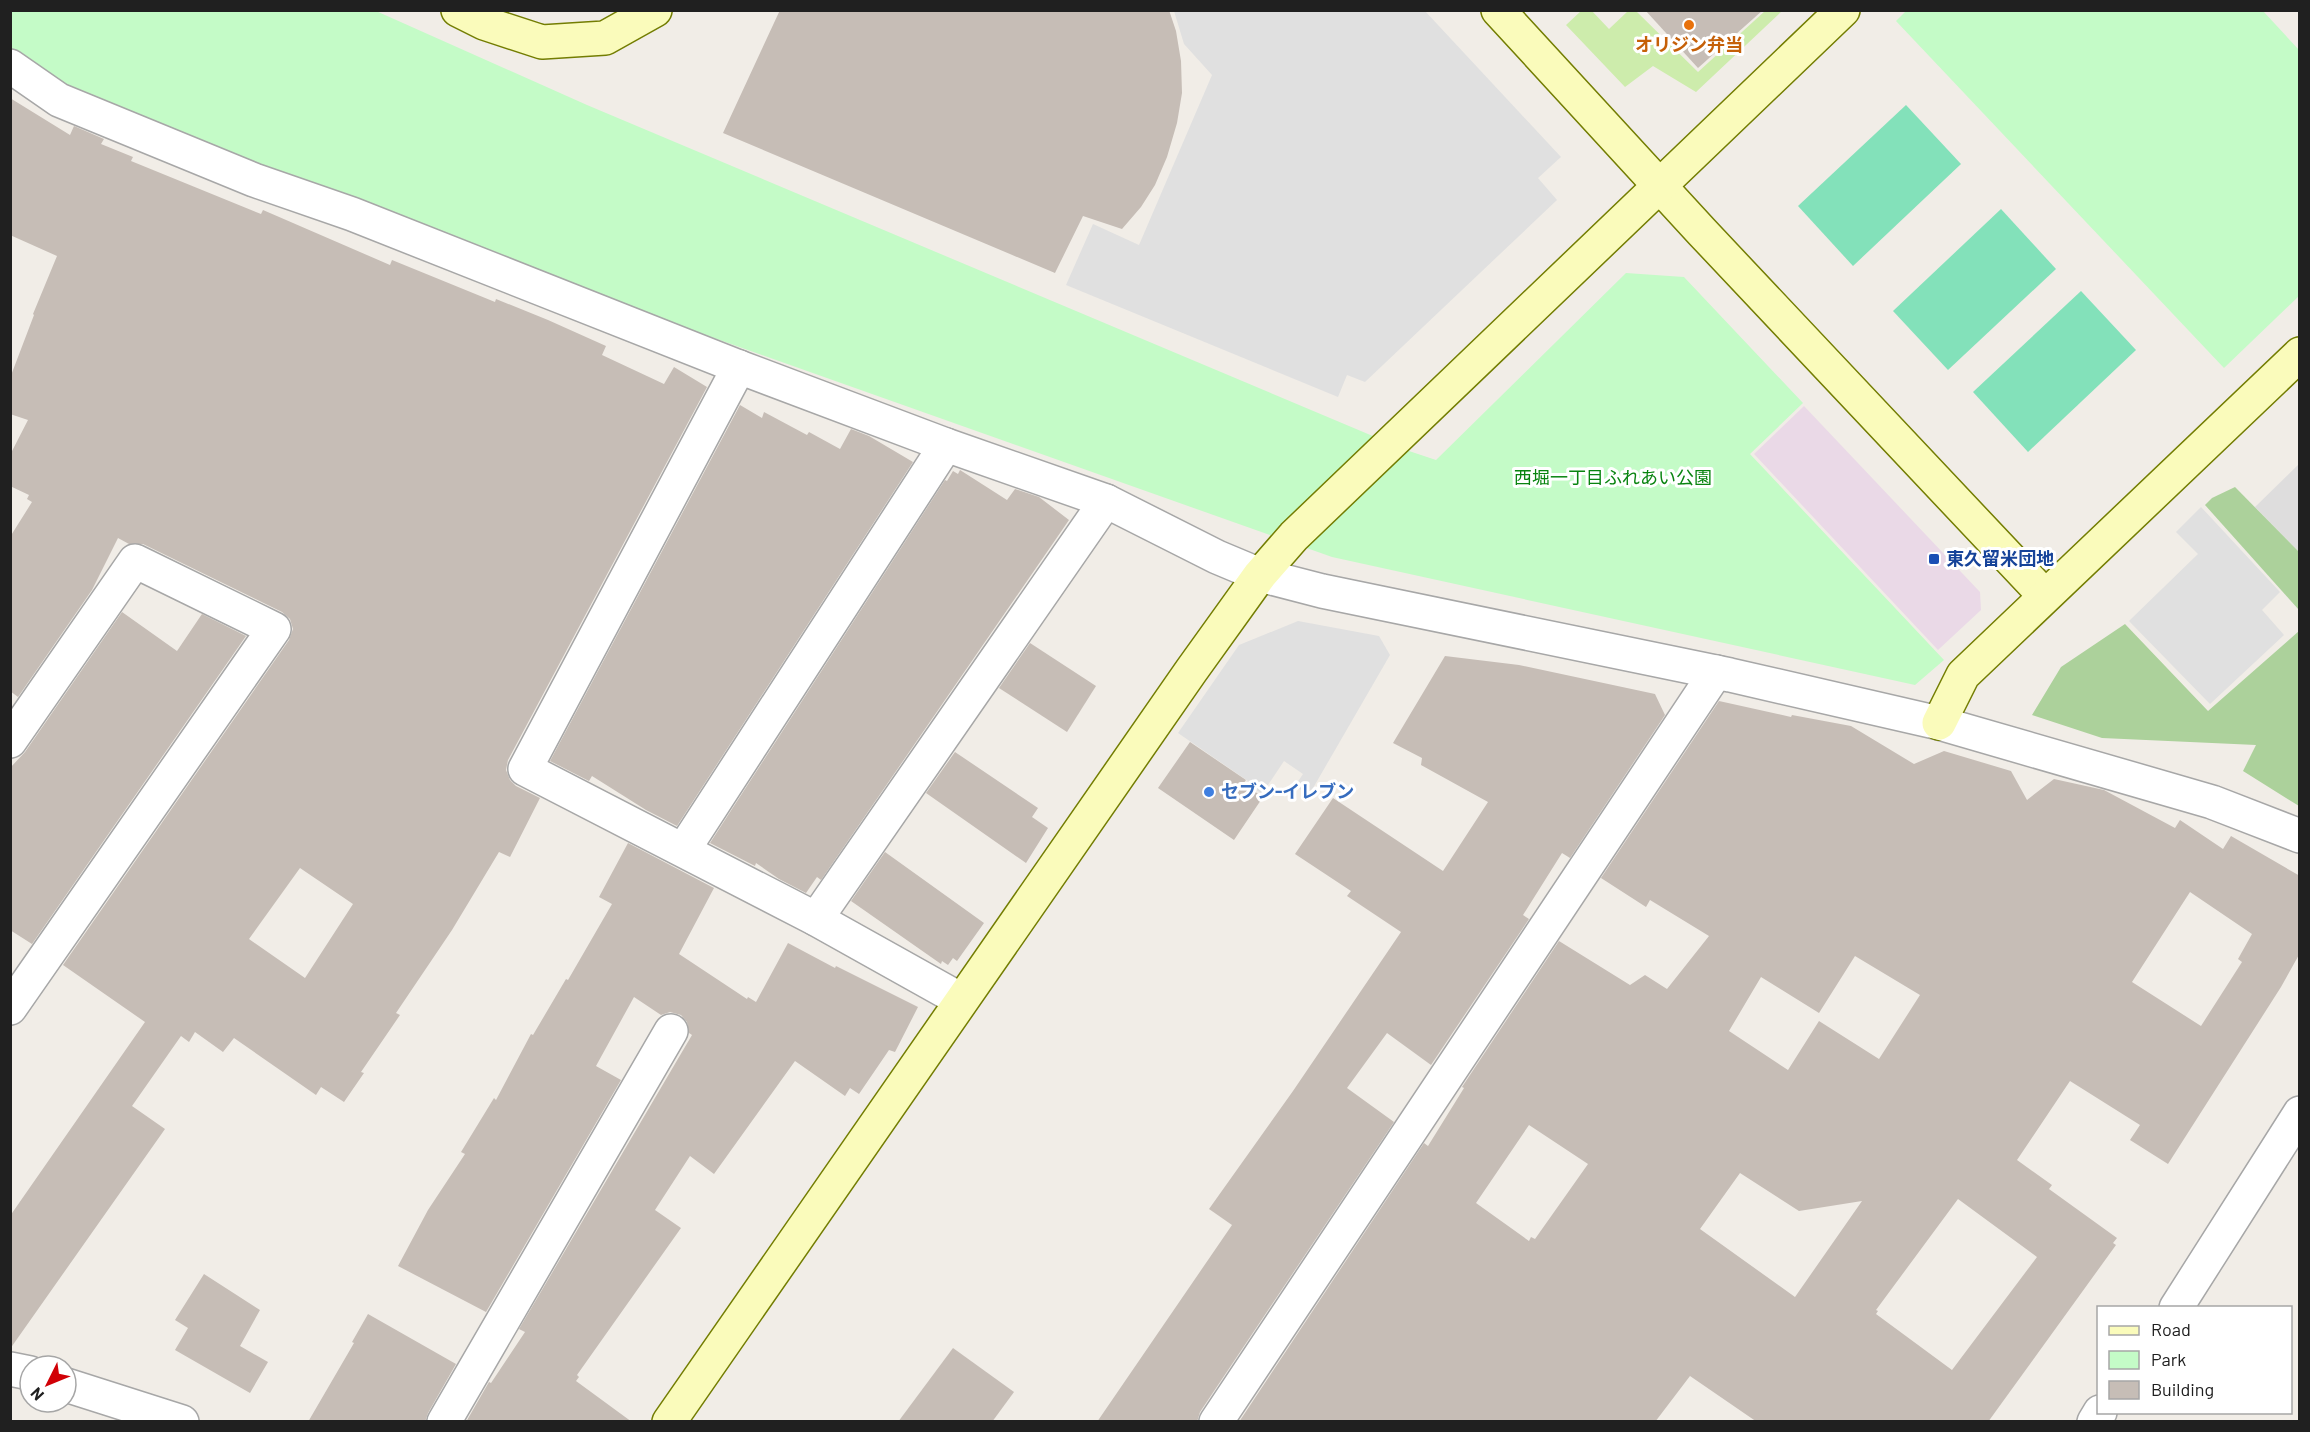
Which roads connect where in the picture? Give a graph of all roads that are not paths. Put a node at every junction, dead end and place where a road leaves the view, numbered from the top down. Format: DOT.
graph roads {
  1 [pos="459,10"];
  2 [pos="655,10"];
  3 [pos="1497,10"];
  4 [pos="1843,10"];
  5 [pos="10,66"];
  6 [pos="1659,186"];
  7 [pos="2300,354"];
  8 [pos="739,367"];
  9 [pos="946,445"];
  10 [pos="1106,501"];
  11 [pos="1260,575"];
  12 [pos="2045,596"];
  13 [pos="1716,672"];
  14 [pos="1939,723"];
  15 [pos="10,741"];
  16 [pos="2300,836"];
  17 [pos="684,849"];
  18 [pos="816,919"];
  19 [pos="961,1000"];
  20 [pos="10,1008"];
  21 [pos="671,1031"];
  22 [pos="2300,1113"];
  23 [pos="2176,1306"];
  24 [pos="78,1389"];
  25 [pos="182,1422"];
  26 [pos="444,1422"];
  27 [pos="669,1422"];
  28 [pos="1216,1422"];
  1 -- 2 [label="street"];
  3 -- 6 [label="street"];
  4 -- 6 [label="street"];
  5 -- 8 [label="street"];
  6 -- 11 [label="street"];
  6 -- 12 [label="street"];
  7 -- 12 [label="street"];
  8 -- 9 [label="street"];
  8 -- 17 [label="street"];
  9 -- 10 [label="street"];
  9 -- 17 [label="street"];
  10 -- 11 [label="street"];
  10 -- 18 [label="street"];
  11 -- 13 [label="street"];
  11 -- 19 [label="street"];
  12 -- 14 [label="street"];
  13 -- 14 [label="street"];
  13 -- 28 [label="street"];
  14 -- 16 [label="street"];
  15 -- 20 [label="street"];
  17 -- 18 [label="street"];
  18 -- 19 [label="street"];
  19 -- 27 [label="street"];
  21 -- 26 [label="street"];
  22 -- 23 [label="street"];
  24 -- 25 [label="street"];
}
